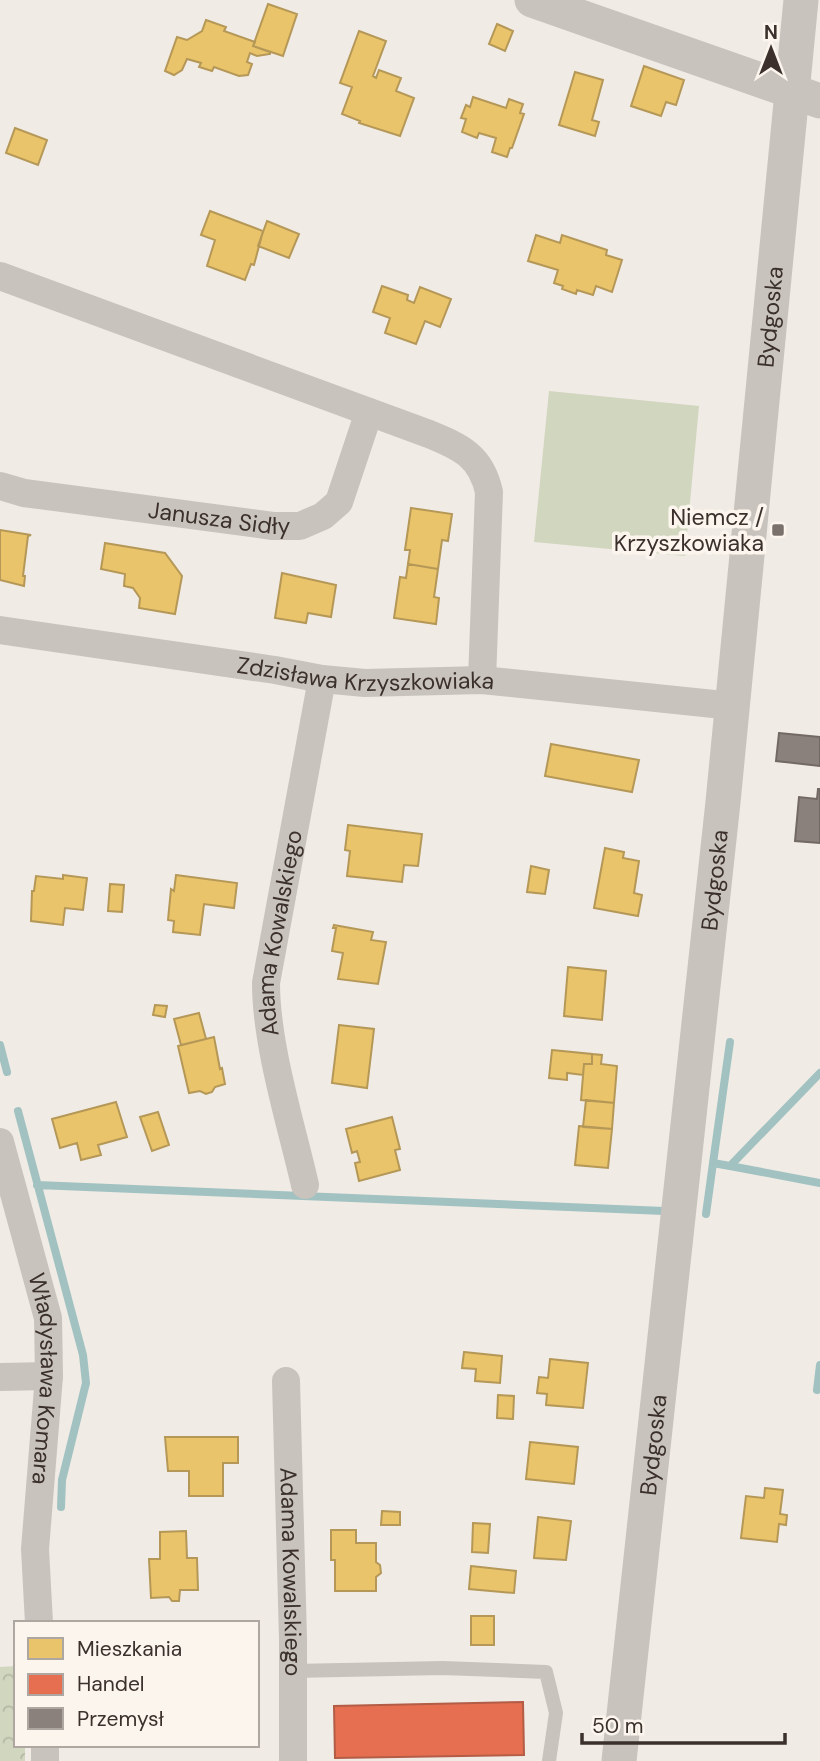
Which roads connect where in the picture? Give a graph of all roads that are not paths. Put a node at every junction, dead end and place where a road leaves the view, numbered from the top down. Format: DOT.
graph roads {
  1 [pos="532,0"];
  2 [pos="801,0"];
  3 [pos="805,96"];
  4 [pos="0,276"];
  5 [pos="369,412"];
  6 [pos="0,486"];
  7 [pos="0,630"];
  8 [pos="322,679"];
  9 [pos="482,680"];
  10 [pos="733,706"];
  11 [pos="0,1142"];
  12 [pos="305,1185"];
  13 [pos="49,1376"];
  14 [pos="0,1377"];
  15 [pos="286,1381"];
  16 [pos="39,1621"];
  17 [pos="292,1671"];
  18 [pos="293,1761"];
  19 [pos="549,1761"];
  20 [pos="619,1761"];
  1 -- 3 [label="street"];
  2 -- 3 [label="street, Bydgoska"];
  3 -- 10 [label="street, Bydgoska"];
  4 -- 5 [label="street"];
  5 -- 6 [label="street, Janusza Sidły"];
  5 -- 9 [label="street"];
  7 -- 8 [label="street, Zdzisława Krzyszkowiaka"];
  8 -- 9 [label="street, Zdzisława Krzyszkowiaka"];
  8 -- 12 [label="street, Adama Kowalskiego"];
  9 -- 10 [label="street, Zdzisława Krzyszkowiaka"];
  10 -- 20 [label="street, Bydgoska"];
  11 -- 13 [label="street, Władysława Komara"];
  13 -- 14 [label="street"];
  13 -- 16 [label="street, Władysława Komara"];
  15 -- 17 [label="street, Adama Kowalskiego"];
  17 -- 18 [label="street, Adama Kowalskiego"];
  17 -- 19 [label="lane"];
}
